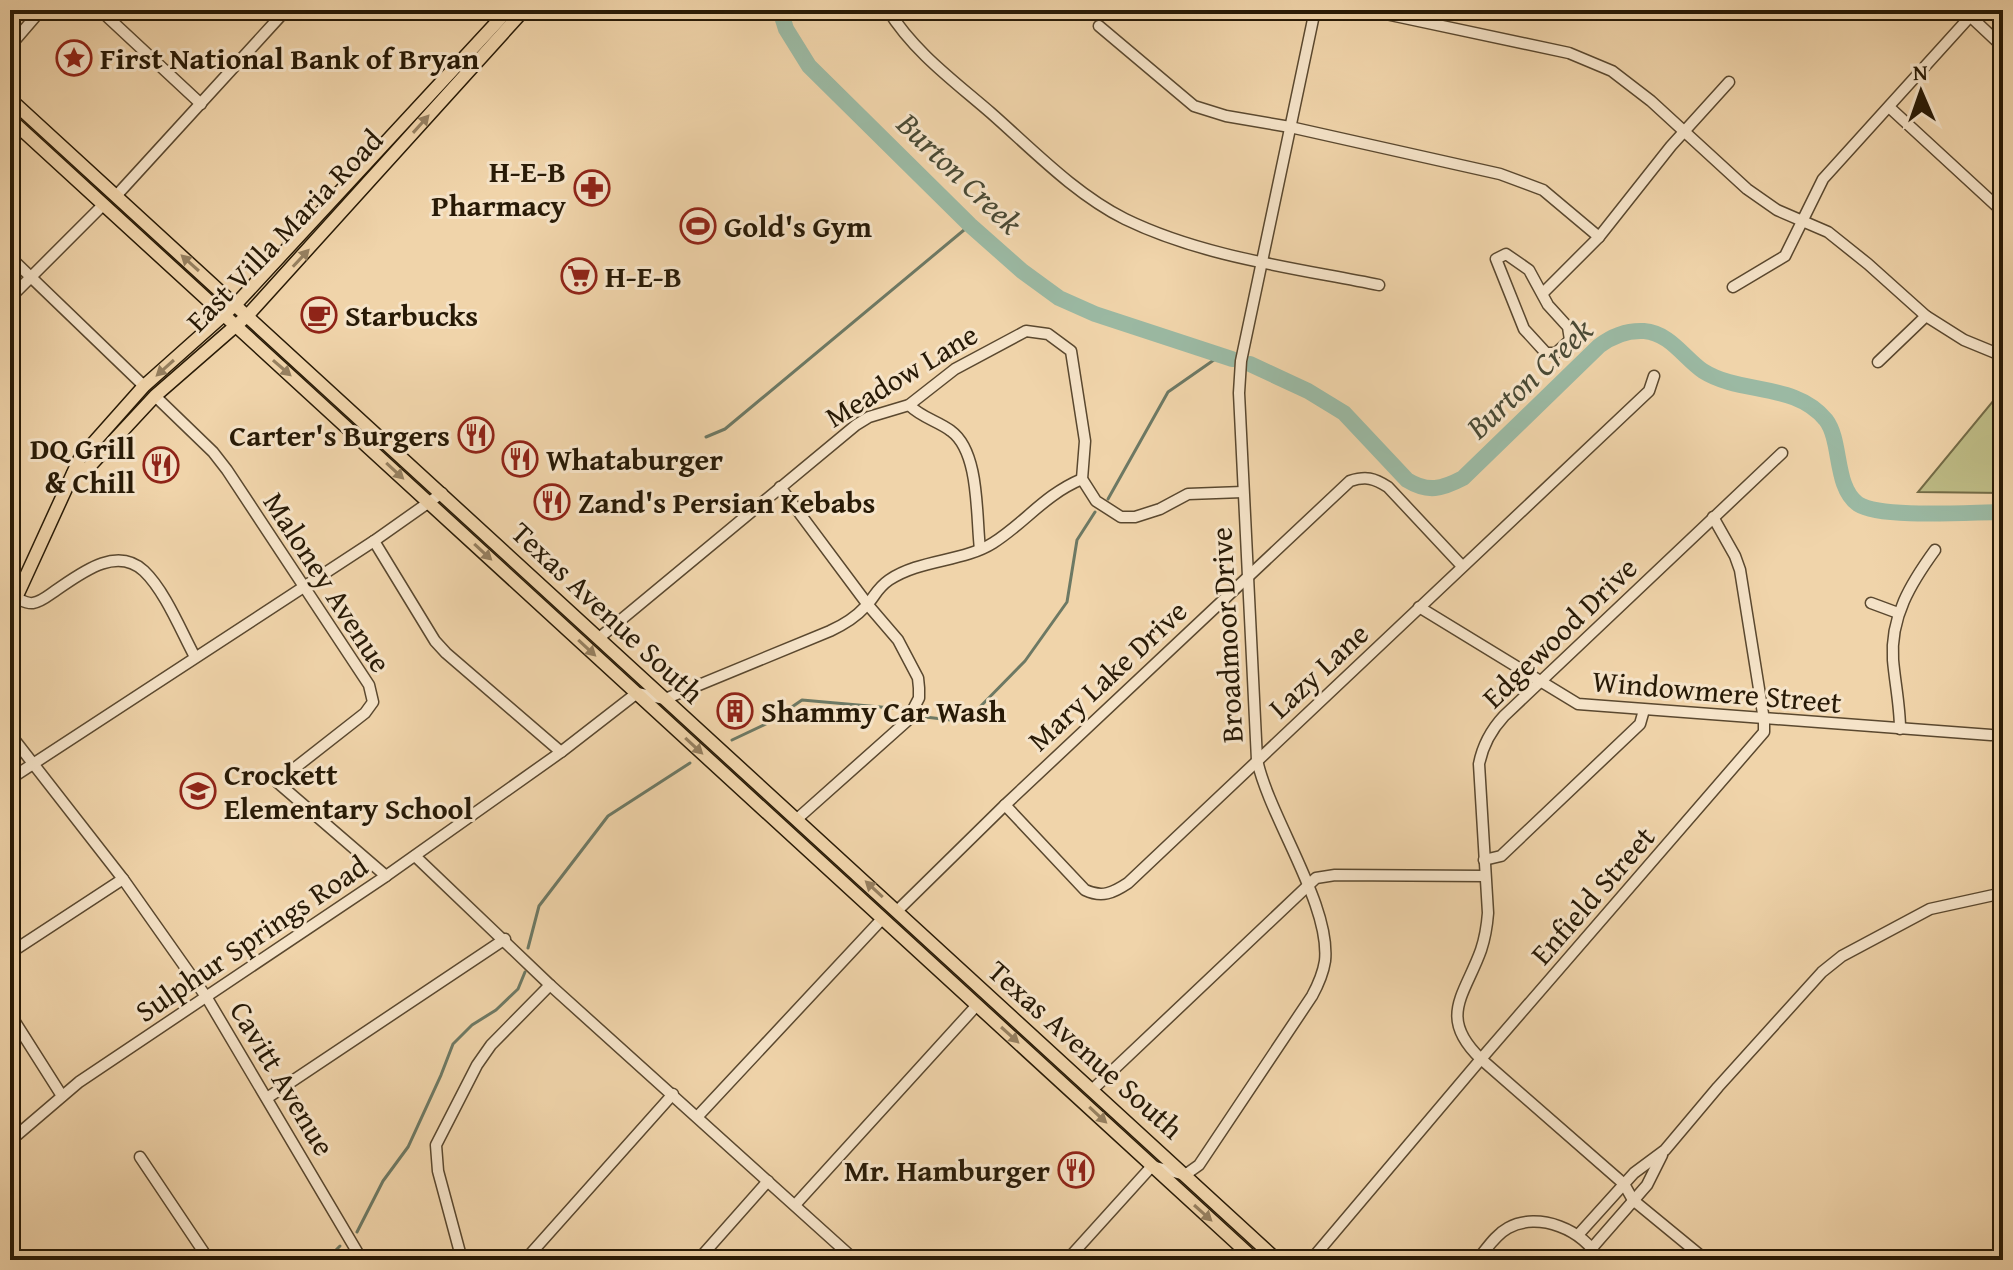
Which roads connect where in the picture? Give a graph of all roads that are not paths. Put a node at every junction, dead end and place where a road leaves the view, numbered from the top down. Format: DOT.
graph roads {
  1 [pos="41,10"];
  2 [pos="100,10"];
  3 [pos="286,10"];
  4 [pos="508,10"];
  5 [pos="524,10"];
  6 [pos="888,10"];
  7 [pos="1315,10"];
  8 [pos="1367,10"];
  9 [pos="1974,13"];
  10 [pos="1099,26"];
  11 [pos="10,46"];
  12 [pos="2003,47"];
  13 [pos="1729,82"];
  14 [pos="10,99"];
  15 [pos="201,104"];
  16 [pos="1889,107"];
  17 [pos="10,119"];
  18 [pos="1290,127"];
  19 [pos="1685,133"];
  20 [pos="116,196"];
  21 [pos="103,205"];
  22 [pos="2003,212"];
  23 [pos="1801,221"];
  24 [pos="1599,237"];
  25 [pos="10,257"];
  26 [pos="1263,261"];
  27 [pos="31,277"];
  28 [pos="1379,285"];
  29 [pos="1733,287"];
  30 [pos="1543,293"];
  31 [pos="10,298"];
  32 [pos="236,304"];
  33 [pos="248,315"];
  34 [pos="224,316"];
  35 [pos="1926,316"];
  36 [pos="235,327"];
  37 [pos="2003,356"];
  38 [pos="1878,362"];
  39 [pos="1654,376"];
  40 [pos="144,386"];
  41 [pos="155,396"];
  42 [pos="909,405"];
  43 [pos="1782,453"];
  44 [pos="73,474"];
  45 [pos="1082,479"];
  46 [pos="780,487"];
  47 [pos="1243,492"];
  48 [pos="442,493"];
  49 [pos="429,502"];
  50 [pos="1713,517"];
  51 [pos="374,541"];
  52 [pos="980,549"];
  53 [pos="1935,550"];
  54 [pos="1462,566"];
  55 [pos="1247,576"];
  56 [pos="305,587"];
  57 [pos="16,598"];
  58 [pos="1871,603"];
  59 [pos="868,605"];
  60 [pos="1419,607"];
  61 [pos="10,611"];
  62 [pos="1898,613"];
  63 [pos="599,638"];
  64 [pos="195,657"];
  65 [pos="1539,682"];
  66 [pos="637,693"];
  67 [pos="665,699"];
  68 [pos="1644,710"];
  69 [pos="1764,720"];
  70 [pos="1900,729"];
  71 [pos="10,734"];
  72 [pos="1991,735"];
  73 [pos="561,752"];
  74 [pos="1257,760"];
  75 [pos="33,764"];
  76 [pos="10,779"];
  77 [pos="1005,805"];
  78 [pos="797,819"];
  79 [pos="415,856"];
  80 [pos="1484,860"];
  81 [pos="386,876"];
  82 [pos="1485,876"];
  83 [pos="123,879"];
  84 [pos="1307,885"];
  85 [pos="2003,893"];
  86 [pos="897,911"];
  87 [pos="882,919"];
  88 [pos="505,939"];
  89 [pos="10,953"];
  90 [pos="972,981"];
  91 [pos="550,985"];
  92 [pos="207,998"];
  93 [pos="977,1005"];
  94 [pos="10,1014"];
  95 [pos="1481,1059"];
  96 [pos="1092,1090"];
  97 [pos="673,1094"];
  98 [pos="62,1096"];
  99 [pos="267,1098"];
  100 [pos="698,1116"];
  101 [pos="10,1141"];
  102 [pos="1665,1150"];
  103 [pos="140,1157"];
  104 [pos="1152,1166"];
  105 [pos="1185,1175"];
  106 [pos="768,1181"];
  107 [pos="1624,1184"];
  108 [pos="1633,1200"];
  109 [pos="795,1205"];
  110 [pos="1592,1220"];
  111 [pos="1562,1227"];
  112 [pos="1586,1241"];
  113 [pos="209,1260"];
  114 [pos="362,1260"];
  115 [pos="462,1260"];
  116 [pos="525,1260"];
  117 [pos="698,1260"];
  118 [pos="855,1260"];
  119 [pos="1067,1260"];
  120 [pos="1255,1260"];
  121 [pos="1277,1260"];
  122 [pos="1311,1260"];
  123 [pos="1477,1260"];
  124 [pos="1599,1260"];
  125 [pos="1706,1260"];
  1 -- 11 [label="street"];
  2 -- 15 [label="street"];
  3 -- 15 [label="street"];
  4 -- 32 [label="main road, East Villa Maria Road"];
  33 -- 5 [label="main road, East Villa Maria Road, one-way"];
  6 -- 26 [label="street"];
  7 -- 18 [label="street, Broadmoor Drive"];
  8 -- 19 [label="street"];
  9 -- 12 [label="street"];
  9 -- 16 [label="street"];
  10 -- 18 [label="street"];
  13 -- 19 [label="street"];
  14 -- 20 [label="main road, Texas Avenue South"];
  15 -- 20 [label="street"];
  16 -- 22 [label="street"];
  16 -- 23 [label="street"];
  17 -- 21 [label="main road, Texas Avenue South"];
  18 -- 24 [label="street"];
  18 -- 26 [label="street, Broadmoor Drive"];
  19 -- 23 [label="street"];
  19 -- 24 [label="street"];
  32 -- 20 [label="main road, Texas Avenue South, one-way"];
  21 -- 27 [label="street"];
  21 -- 34 [label="main road, Texas Avenue South"];
  23 -- 29 [label="street"];
  23 -- 35 [label="street"];
  24 -- 30 [label="street"];
  25 -- 27 [label="street"];
  26 -- 28 [label="street"];
  26 -- 47 [label="street, Broadmoor Drive"];
  27 -- 31 [label="street"];
  27 -- 40 [label="street"];
  30 -- 30 [label="street"];
  32 -- 33 [label="main road, Texas Avenue South"];
  32 -- 34 [label="main road, East Villa Maria Road"];
  33 -- 36 [label="main road, East Villa Maria Road"];
  33 -- 48 [label="main road, Texas Avenue South"];
  34 -- 36 [label="main road, Texas Avenue South"];
  34 -- 40 [label="main road, East Villa Maria Road, one-way"];
  35 -- 37 [label="street"];
  35 -- 38 [label="street"];
  36 -- 41 [label="main road, East Villa Maria Road"];
  36 -- 49 [label="main road, Texas Avenue South, one-way"];
  39 -- 54 [label="street, Lazy Lane"];
  40 -- 44 [label="main road, East Villa Maria Road"];
  41 -- 44 [label="main road, East Villa Maria Road"];
  41 -- 56 [label="street, Maloney Avenue"];
  42 -- 45 [label="street, Meadow Lane"];
  42 -- 46 [label="street, Meadow Lane"];
  42 -- 52 [label="street"];
  43 -- 50 [label="street, Edgewood Drive"];
  44 -- 57 [label="main road, East Villa Maria Road"];
  45 -- 47 [label="street"];
  45 -- 52 [label="street"];
  46 -- 59 [label="street"];
  46 -- 63 [label="street, Meadow Lane"];
  47 -- 55 [label="street, Broadmoor Drive"];
  48 -- 49 [label="street"];
  48 -- 63 [label="main road, Texas Avenue South"];
  49 -- 51 [label="street"];
  49 -- 66 [label="main road, Texas Avenue South, one-way"];
  50 -- 65 [label="street, Edgewood Drive"];
  50 -- 69 [label="street"];
  51 -- 56 [label="street"];
  51 -- 73 [label="street"];
  52 -- 59 [label="street"];
  53 -- 62 [label="street"];
  54 -- 55 [label="street, Mary Lake Drive"];
  54 -- 60 [label="street, Lazy Lane"];
  55 -- 74 [label="street, Broadmoor Drive"];
  55 -- 77 [label="street, Mary Lake Drive"];
  56 -- 64 [label="street"];
  56 -- 81 [label="street, Maloney Avenue"];
  57 -- 61 [label="main road, East Villa Maria Road"];
  57 -- 64 [label="street"];
  58 -- 62 [label="street"];
  59 -- 67 [label="street"];
  59 -- 78 [label="street"];
  60 -- 65 [label="street, Windowmere Street"];
  60 -- 74 [label="street, Lazy Lane"];
  62 -- 70 [label="street"];
  63 -- 67 [label="main road, Texas Avenue South"];
  64 -- 75 [label="street"];
  65 -- 68 [label="street, Windowmere Street"];
  65 -- 80 [label="street, Edgewood Drive"];
  66 -- 67 [label="street"];
  66 -- 73 [label="street, Sulphur Springs Road"];
  66 -- 87 [label="main road, Texas Avenue South, one-way"];
  67 -- 78 [label="main road, Texas Avenue South"];
  68 -- 69 [label="street, Windowmere Street"];
  68 -- 80 [label="street"];
  69 -- 70 [label="street, Windowmere Street"];
  69 -- 95 [label="street, Enfield Street"];
  70 -- 72 [label="street, Windowmere Street"];
  71 -- 75 [label="street, Cavitt Avenue"];
  73 -- 79 [label="street, Sulphur Springs Road"];
  74 -- 77 [label="street, Lazy Lane"];
  74 -- 84 [label="street, Broadmoor Drive"];
  75 -- 76 [label="street"];
  75 -- 83 [label="street, Cavitt Avenue"];
  77 -- 86 [label="street, Mary Lake Drive"];
  86 -- 78 [label="main road, Texas Avenue South, one-way"];
  79 -- 81 [label="street, Sulphur Springs Road"];
  79 -- 88 [label="street"];
  80 -- 82 [label="street, Edgewood Drive"];
  81 -- 92 [label="street, Sulphur Springs Road"];
  82 -- 84 [label="street"];
  82 -- 95 [label="street, Edgewood Drive"];
  83 -- 89 [label="street"];
  83 -- 92 [label="street, Cavitt Avenue"];
  84 -- 96 [label="street"];
  84 -- 105 [label="street, Broadmoor Drive"];
  85 -- 102 [label="street"];
  86 -- 90 [label="main road, Texas Avenue South"];
  87 -- 90 [label="main road"];
  87 -- 93 [label="main road, Texas Avenue South"];
  87 -- 100 [label="street"];
  88 -- 91 [label="street"];
  88 -- 99 [label="street"];
  90 -- 96 [label="main road, Texas Avenue South"];
  91 -- 97 [label="street"];
  91 -- 115 [label="street"];
  92 -- 98 [label="street, Sulphur Springs Road"];
  92 -- 99 [label="street, Cavitt Avenue"];
  93 -- 104 [label="main road, Texas Avenue South, one-way"];
  93 -- 109 [label="street"];
  94 -- 98 [label="street"];
  95 -- 107 [label="street, Edgewood Drive"];
  95 -- 122 [label="street, Enfield Street"];
  96 -- 105 [label="main road, Texas Avenue South"];
  97 -- 100 [label="street"];
  97 -- 116 [label="street"];
  98 -- 101 [label="street, Sulphur Springs Road"];
  99 -- 114 [label="street, Cavitt Avenue"];
  100 -- 106 [label="street"];
  102 -- 107 [label="street"];
  102 -- 108 [label="street"];
  103 -- 113 [label="street"];
  104 -- 105 [label="street"];
  104 -- 119 [label="street"];
  104 -- 120 [label="main road, Texas Avenue South, one-way"];
  105 -- 121 [label="main road, Texas Avenue South"];
  106 -- 109 [label="street"];
  106 -- 117 [label="street"];
  107 -- 108 [label="street, Edgewood Drive"];
  107 -- 110 [label="street"];
  108 -- 112 [label="street"];
  108 -- 125 [label="street, Edgewood Drive"];
  109 -- 118 [label="street"];
  110 -- 111 [label="street"];
  110 -- 112 [label="street"];
  111 -- 112 [label="street"];
  111 -- 123 [label="street"];
  112 -- 124 [label="street"];
}
